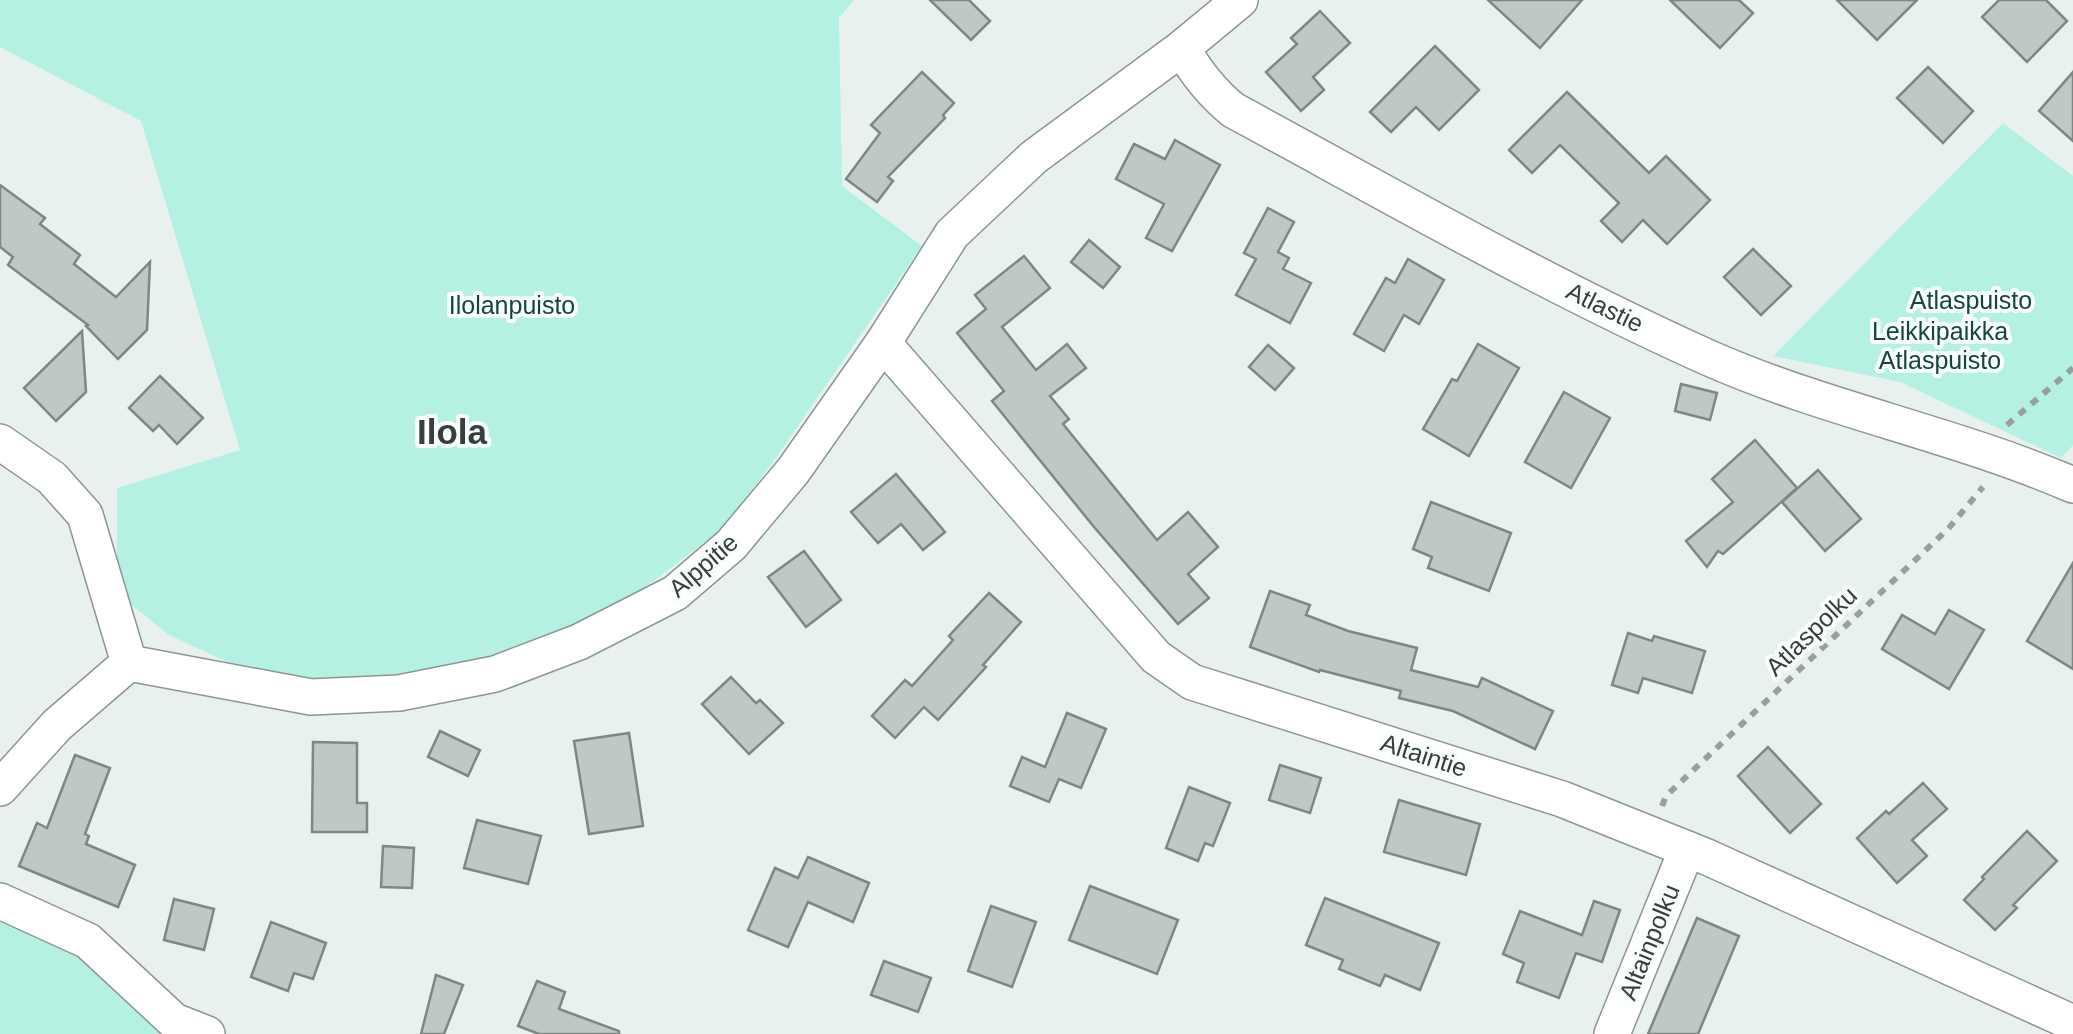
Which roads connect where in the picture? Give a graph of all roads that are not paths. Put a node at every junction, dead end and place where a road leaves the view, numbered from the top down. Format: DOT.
graph roads {
  1 [pos="1240,0"];
  2 [pos="1182,48"];
  3 [pos="883,343"];
  4 [pos="0,442"];
  5 [pos="2073,486"];
  6 [pos="129,663"];
  7 [pos="0,788"];
  8 [pos="1687,849"];
  9 [pos="0,901"];
  10 [pos="2073,1023"];
  11 [pos="207,1034"];
  12 [pos="1612,1034"];
  1 -- 2 [label="street, Alppitie"];
  2 -- 3 [label="street, Alppitie"];
  2 -- 5 [label="street, Atlastie"];
  3 -- 6 [label="street, Alppitie"];
  3 -- 8 [label="street, Altaintie"];
  4 -- 6 [label="street"];
  6 -- 7 [label="street"];
  8 -- 10 [label="street, Altaintie"];
  8 -- 12 [label="street, Altainpolku"];
  9 -- 11 [label="street"];
}
